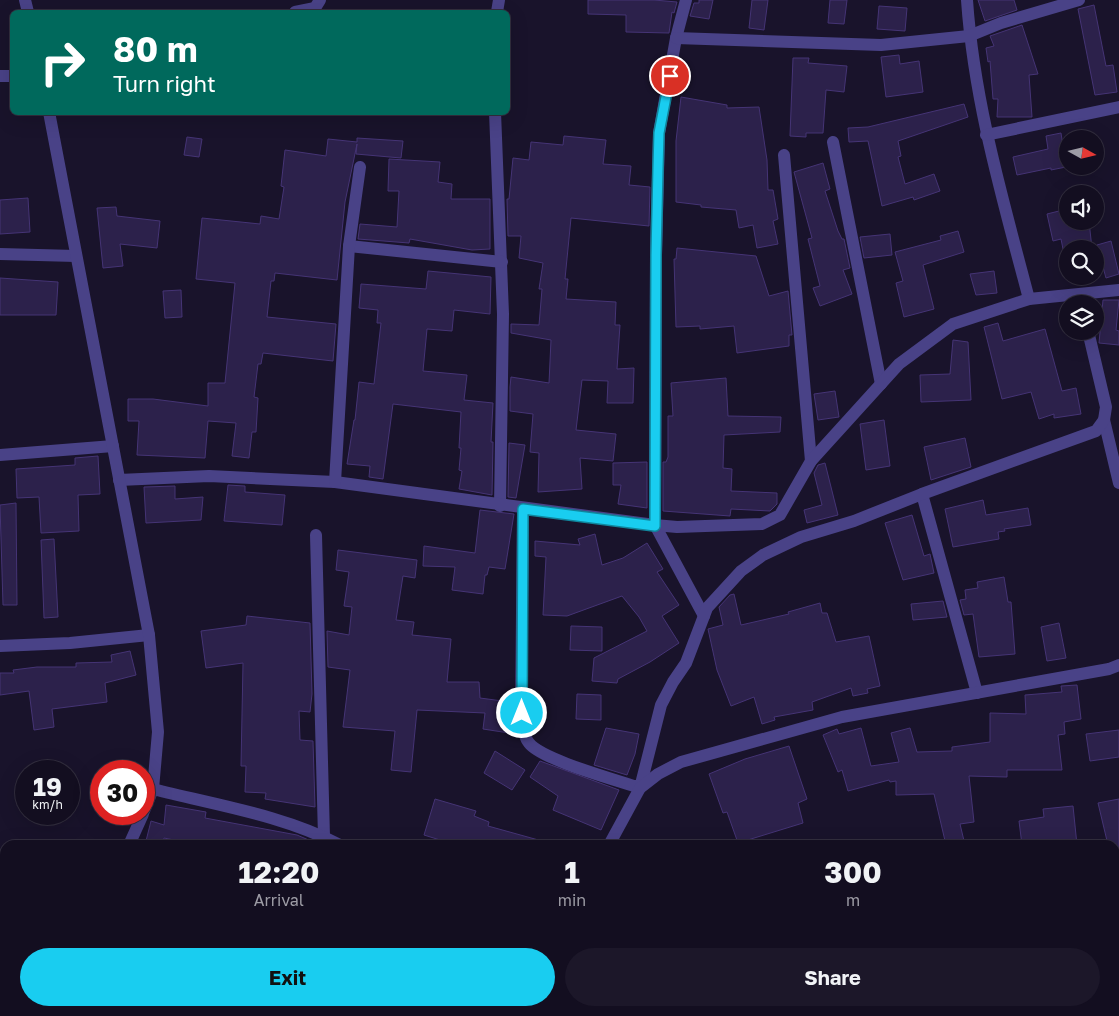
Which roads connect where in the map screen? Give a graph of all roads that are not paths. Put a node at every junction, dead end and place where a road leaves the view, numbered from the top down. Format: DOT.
graph roads {
  1 [pos="320,0"];
  2 [pos="686,0"];
  3 [pos="967,0"];
  4 [pos="1079,0"];
  5 [pos="305,10"];
  6 [pos="969,36"];
  7 [pos="676,38"];
  8 [pos="1119,107"];
  9 [pos="50,115"];
  10 [pos="495,115"];
  11 [pos="986,135"];
  12 [pos="833,142"];
  13 [pos="784,155"];
  14 [pos="360,167"];
  15 [pos="349,246"];
  16 [pos="0,254"];
  17 [pos="76,256"];
  18 [pos="502,262"];
  19 [pos="1119,290"];
  20 [pos="1096,295"];
  21 [pos="1059,298"];
  22 [pos="1029,299"];
  23 [pos="1090,340"];
  24 [pos="881,384"];
  25 [pos="1104,420"];
  26 [pos="113,446"];
  27 [pos="0,455"];
  28 [pos="811,462"];
  29 [pos="119,480"];
  30 [pos="335,482"];
  31 [pos="1119,483"];
  32 [pos="922,494"];
  33 [pos="500,506"];
  34 [pos="523,509"];
  35 [pos="655,526"];
  36 [pos="316,535"];
  37 [pos="704,616"];
  38 [pos="149,635"];
  39 [pos="0,646"];
  40 [pos="1119,665"];
  41 [pos="977,693"];
  42 [pos="155,766"];
  43 [pos="640,788"];
  44 [pos="155,790"];
  45 [pos="138,825"];
  46 [pos="324,837"];
  47 [pos="132,840"];
  48 [pos="330,840"];
  49 [pos="612,840"];
  1 -- 5 [label="street"];
  2 -- 7 [label="street"];
  3 -- 6 [label="street"];
  4 -- 6 [label="street"];
  6 -- 7 [label="street"];
  6 -- 11 [label="street"];
  7 -- 35 [label="street"];
  8 -- 11 [label="street"];
  9 -- 17 [label="street"];
  10 -- 18 [label="street"];
  11 -- 22 [label="street"];
  12 -- 24 [label="street"];
  13 -- 28 [label="street"];
  14 -- 15 [label="street"];
  15 -- 18 [label="street"];
  15 -- 30 [label="street"];
  16 -- 17 [label="street"];
  17 -- 26 [label="street"];
  18 -- 33 [label="street"];
  19 -- 20 [label="street"];
  21 -- 22 [label="street"];
  22 -- 24 [label="street"];
  23 -- 25 [label="street"];
  24 -- 28 [label="street"];
  25 -- 31 [label="street"];
  25 -- 32 [label="street"];
  26 -- 27 [label="street"];
  26 -- 29 [label="street"];
  28 -- 35 [label="street"];
  29 -- 30 [label="street"];
  29 -- 38 [label="street"];
  30 -- 33 [label="street"];
  32 -- 37 [label="street"];
  32 -- 41 [label="street"];
  33 -- 34 [label="street"];
  34 -- 35 [label="street"];
  34 -- 43 [label="street"];
  35 -- 37 [label="street"];
  36 -- 46 [label="street"];
  37 -- 43 [label="street"];
  38 -- 39 [label="street"];
  38 -- 42 [label="street"];
  40 -- 41 [label="street"];
  41 -- 43 [label="street"];
  43 -- 49 [label="street"];
  44 -- 46 [label="street"];
  45 -- 47 [label="street"];
  46 -- 48 [label="street"];
}
